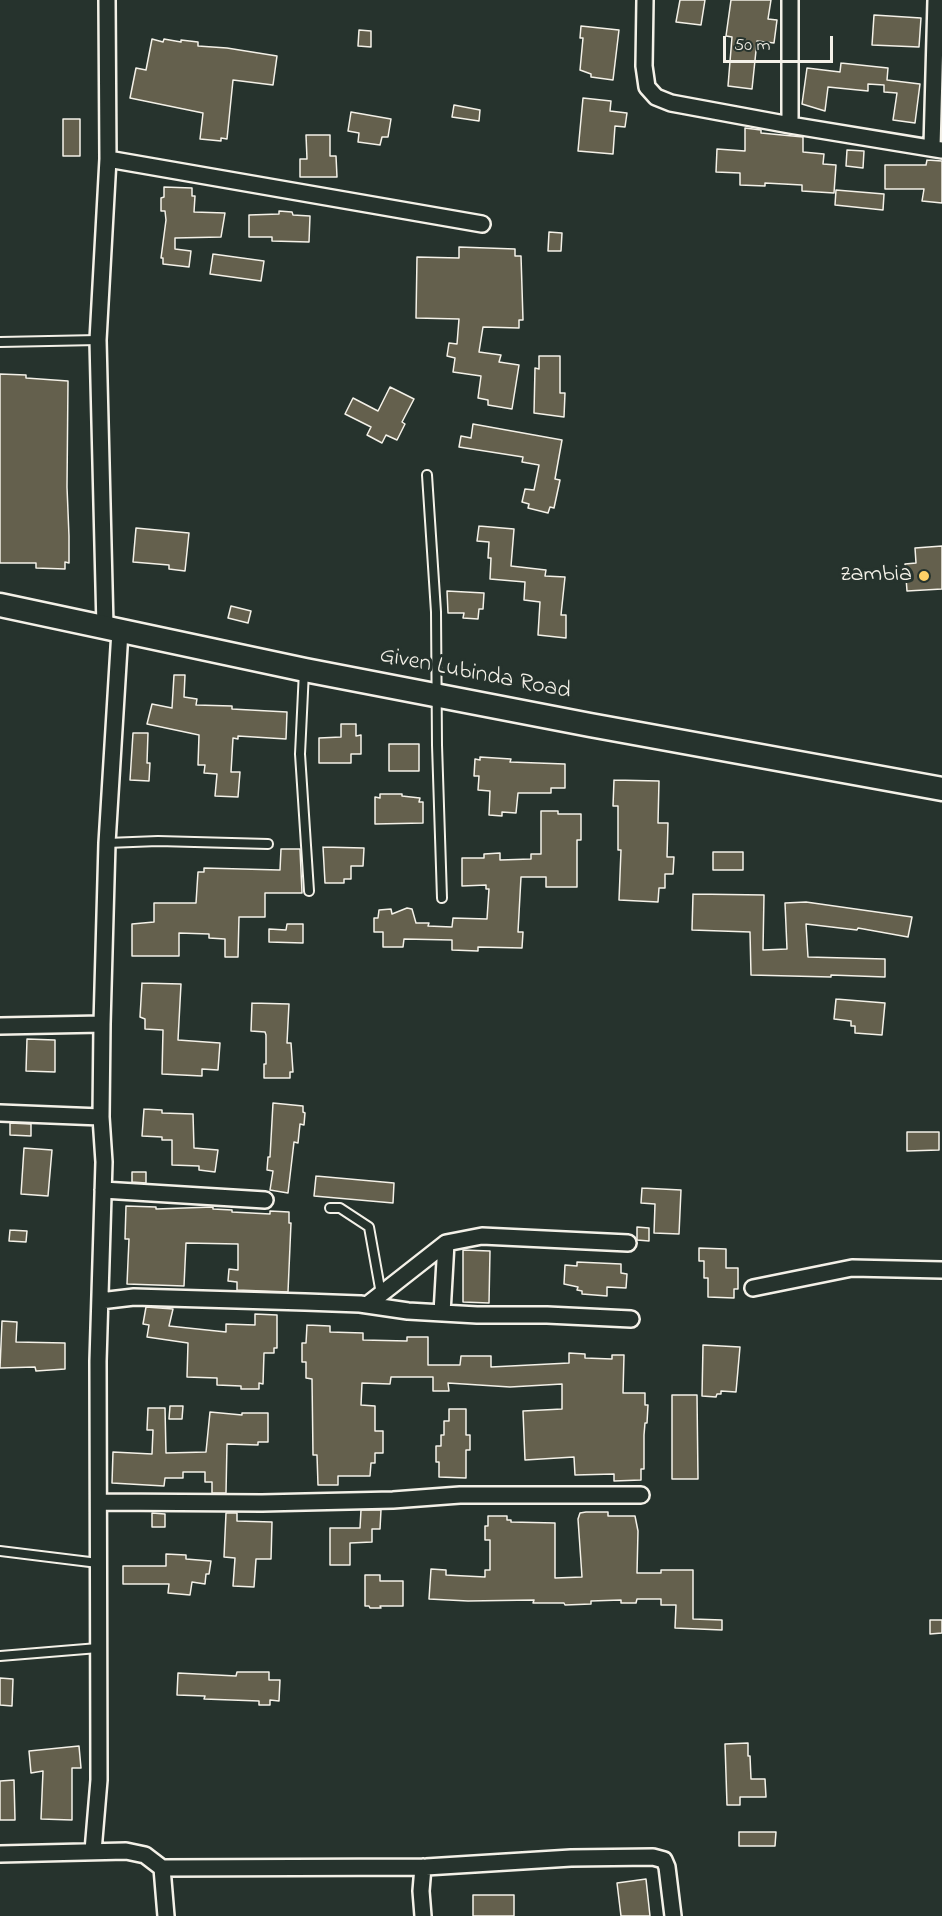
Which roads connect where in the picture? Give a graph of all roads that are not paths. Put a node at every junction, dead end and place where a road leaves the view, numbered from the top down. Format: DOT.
graph roads {
  1 [pos="107,0"];
  2 [pos="645,0"];
  3 [pos="790,0"];
  4 [pos="936,0"];
  5 [pos="790,125"];
  6 [pos="937,149"];
  7 [pos="108,159"];
  8 [pos="482,224"];
  9 [pos="98,340"];
  10 [pos="0,342"];
  11 [pos="428,475"];
  12 [pos="0,604"];
  13 [pos="113,629"];
  14 [pos="304,669"];
  15 [pos="437,695"];
  16 [pos="942,789"];
  17 [pos="107,843"];
  18 [pos="268,844"];
  19 [pos="309,891"];
  20 [pos="442,898"];
  21 [pos="102,1024"];
  22 [pos="0,1026"];
  23 [pos="0,1113"];
  24 [pos="101,1117"];
  25 [pos="103,1190"];
  26 [pos="265,1200"];
  27 [pos="330,1208"];
  28 [pos="446,1242"];
  29 [pos="628,1243"];
  30 [pos="942,1270"];
  31 [pos="753,1288"];
  32 [pos="381,1294"];
  33 [pos="100,1301"];
  34 [pos="367,1305"];
  35 [pos="442,1312"];
  36 [pos="631,1319"];
  37 [pos="641,1495"];
  38 [pos="100,1503"];
  39 [pos="0,1551"];
  40 [pos="98,1563"];
  41 [pos="98,1648"];
  42 [pos="0,1656"];
  43 [pos="93,1851"];
  44 [pos="0,1854"];
  45 [pos="423,1867"];
  46 [pos="162,1868"];
  47 [pos="166,1916"];
  48 [pos="423,1916"];
  49 [pos="673,1916"];
  1 -- 7 [label="street"];
  2 -- 5 [label="street"];
  3 -- 5 [label="street"];
  4 -- 6 [label="street"];
  5 -- 6 [label="street"];
  7 -- 8 [label="street"];
  7 -- 9 [label="street"];
  9 -- 10 [label="lane"];
  9 -- 13 [label="street"];
  11 -- 15 [label="lane"];
  12 -- 13 [label="street, Given Lubinda Road"];
  13 -- 14 [label="street, Given Lubinda Road"];
  13 -- 17 [label="street"];
  14 -- 15 [label="street, Given Lubinda Road"];
  14 -- 19 [label="lane"];
  15 -- 16 [label="street, Given Lubinda Road"];
  15 -- 20 [label="lane"];
  17 -- 18 [label="lane"];
  17 -- 21 [label="street"];
  21 -- 22 [label="street"];
  21 -- 24 [label="street"];
  23 -- 24 [label="street"];
  24 -- 25 [label="street"];
  25 -- 26 [label="street"];
  25 -- 33 [label="street"];
  27 -- 32 [label="lane"];
  28 -- 29 [label="street"];
  28 -- 32 [label="street"];
  28 -- 35 [label="street"];
  30 -- 31 [label="street"];
  32 -- 34 [label="street"];
  33 -- 34 [label="street"];
  33 -- 38 [label="street"];
  34 -- 35 [label="street"];
  35 -- 36 [label="street"];
  37 -- 38 [label="street"];
  38 -- 40 [label="street"];
  39 -- 40 [label="lane"];
  40 -- 41 [label="street"];
  41 -- 42 [label="lane"];
  41 -- 43 [label="street"];
  43 -- 44 [label="street"];
  43 -- 46 [label="street"];
  45 -- 46 [label="street"];
  45 -- 48 [label="street"];
  45 -- 49 [label="street"];
  46 -- 47 [label="street"];
}
